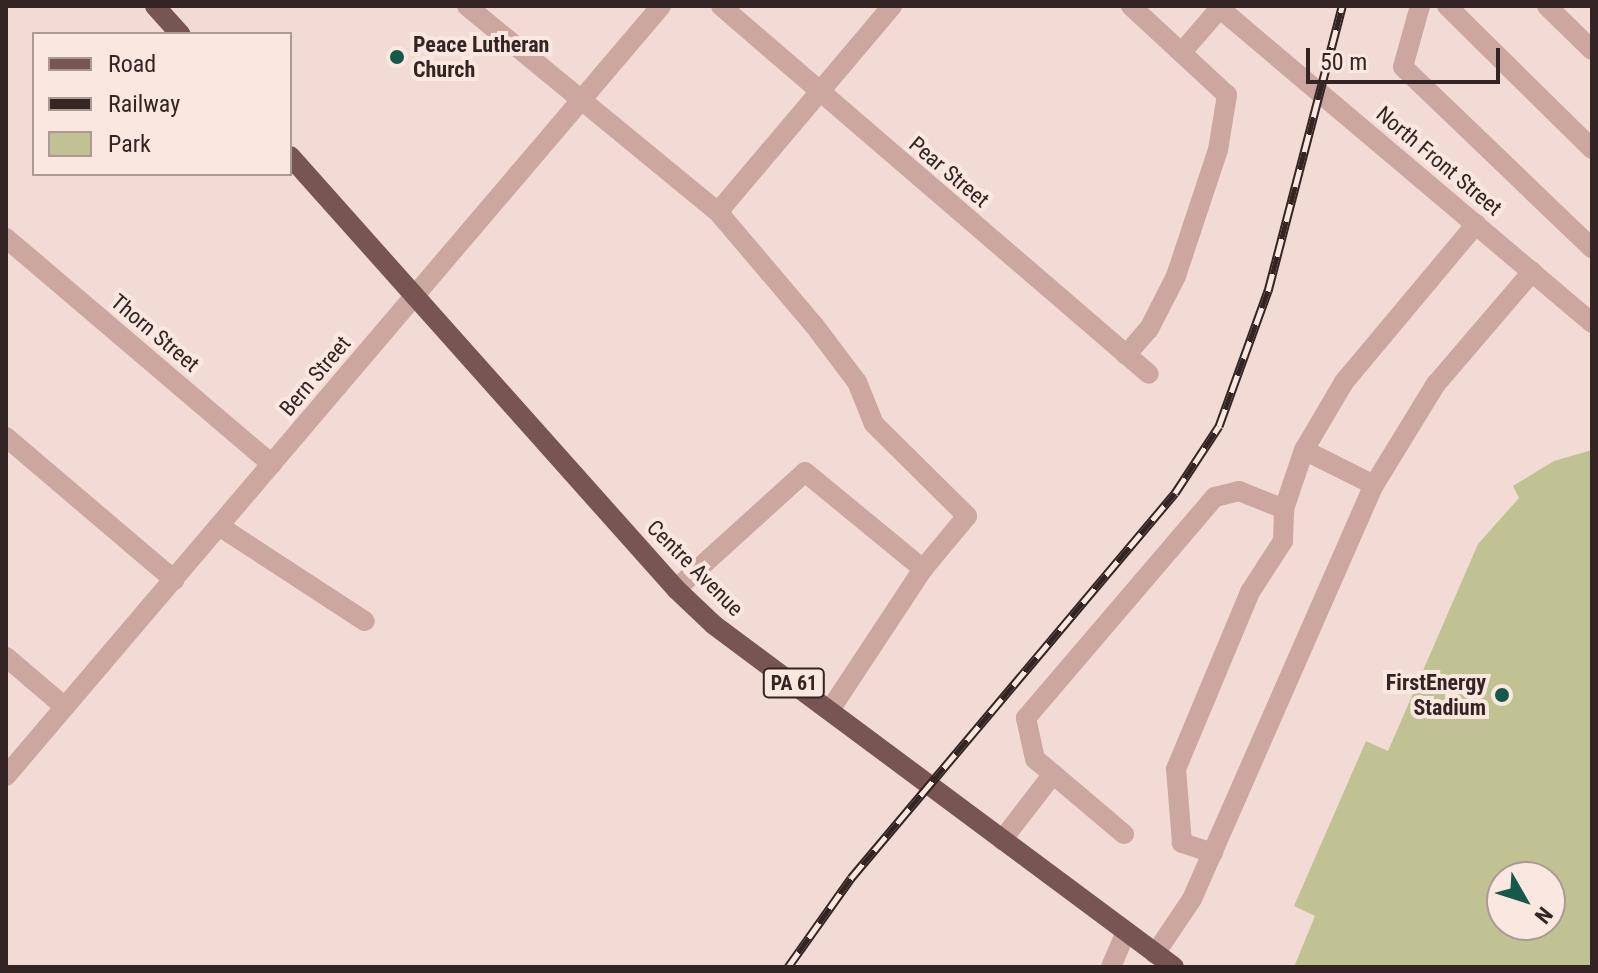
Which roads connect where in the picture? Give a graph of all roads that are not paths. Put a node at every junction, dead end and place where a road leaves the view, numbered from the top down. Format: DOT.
graph roads {
  1 [pos="155,6"];
  2 [pos="467,6"];
  3 [pos="661,6"];
  4 [pos="721,6"];
  5 [pos="892,6"];
  6 [pos="1131,6"];
  7 [pos="1420,6"];
  8 [pos="1447,6"];
  9 [pos="1547,6"];
  10 [pos="1219,7"];
  11 [pos="178,32"];
  12 [pos="1592,50"];
  13 [pos="1182,52"];
  14 [pos="818,92"];
  15 [pos="580,101"];
  16 [pos="1592,149"];
  17 [pos="292,158"];
  18 [pos="718,212"];
  19 [pos="1476,224"];
  20 [pos="6,238"];
  21 [pos="1592,248"];
  22 [pos="1532,272"];
  23 [pos="415,295"];
  24 [pos="1589,316"];
  25 [pos="1126,355"];
  26 [pos="1149,374"];
  27 [pos="6,437"];
  28 [pos="1304,450"];
  29 [pos="272,464"];
  30 [pos="1374,485"];
  31 [pos="1284,509"];
  32 [pos="219,526"];
  33 [pos="923,569"];
  34 [pos="174,580"];
  35 [pos="676,589"];
  36 [pos="365,621"];
  37 [pos="6,657"];
  38 [pos="65,707"];
  39 [pos="830,710"];
  40 [pos="1053,774"];
  41 [pos="6,776"];
  42 [pos="1124,834"];
  43 [pos="1002,840"];
  44 [pos="1213,853"];
  45 [pos="1125,934"];
  46 [pos="1155,954"];
  47 [pos="1111,967"];
  48 [pos="1174,967"];
  1 -- 11 [label="main road"];
  2 -- 15 [label="street"];
  3 -- 15 [label="street, Bern Street"];
  4 -- 14 [label="street, Pear Street"];
  5 -- 14 [label="street"];
  6 -- 13 [label="street"];
  7 -- 21 [label="street"];
  8 -- 16 [label="street"];
  9 -- 12 [label="street"];
  10 -- 13 [label="street"];
  10 -- 19 [label="street, North Front Street"];
  13 -- 25 [label="street"];
  14 -- 18 [label="street"];
  14 -- 25 [label="street, Pear Street"];
  15 -- 18 [label="street"];
  15 -- 23 [label="street, Bern Street"];
  17 -- 23 [label="main road, Centre Avenue / PA 61"];
  18 -- 33 [label="street"];
  19 -- 22 [label="street, North Front Street"];
  19 -- 28 [label="street"];
  20 -- 29 [label="street, Thorn Street"];
  22 -- 24 [label="street, North Front Street"];
  22 -- 30 [label="street"];
  23 -- 29 [label="street, Bern Street"];
  23 -- 35 [label="main road, Centre Avenue / PA 61"];
  25 -- 26 [label="street, Pear Street"];
  27 -- 34 [label="street"];
  28 -- 30 [label="street"];
  28 -- 31 [label="street"];
  29 -- 32 [label="street, Bern Street"];
  30 -- 44 [label="street"];
  31 -- 40 [label="street"];
  31 -- 44 [label="street"];
  32 -- 34 [label="street, Bern Street"];
  32 -- 36 [label="street"];
  33 -- 35 [label="street"];
  33 -- 39 [label="street"];
  34 -- 38 [label="street, Bern Street"];
  35 -- 39 [label="main road, Centre Avenue / PA 61"];
  37 -- 38 [label="street"];
  38 -- 41 [label="street, Bern Street"];
  39 -- 43 [label="main road, Centre Avenue / PA 61"];
  40 -- 42 [label="street"];
  40 -- 43 [label="street"];
  43 -- 45 [label="main road, Centre Avenue / PA 61"];
  44 -- 46 [label="street"];
  45 -- 46 [label="main road, Centre Avenue / PA 61"];
  45 -- 47 [label="street"];
  46 -- 48 [label="main road, Centre Avenue / PA 61"];
}
